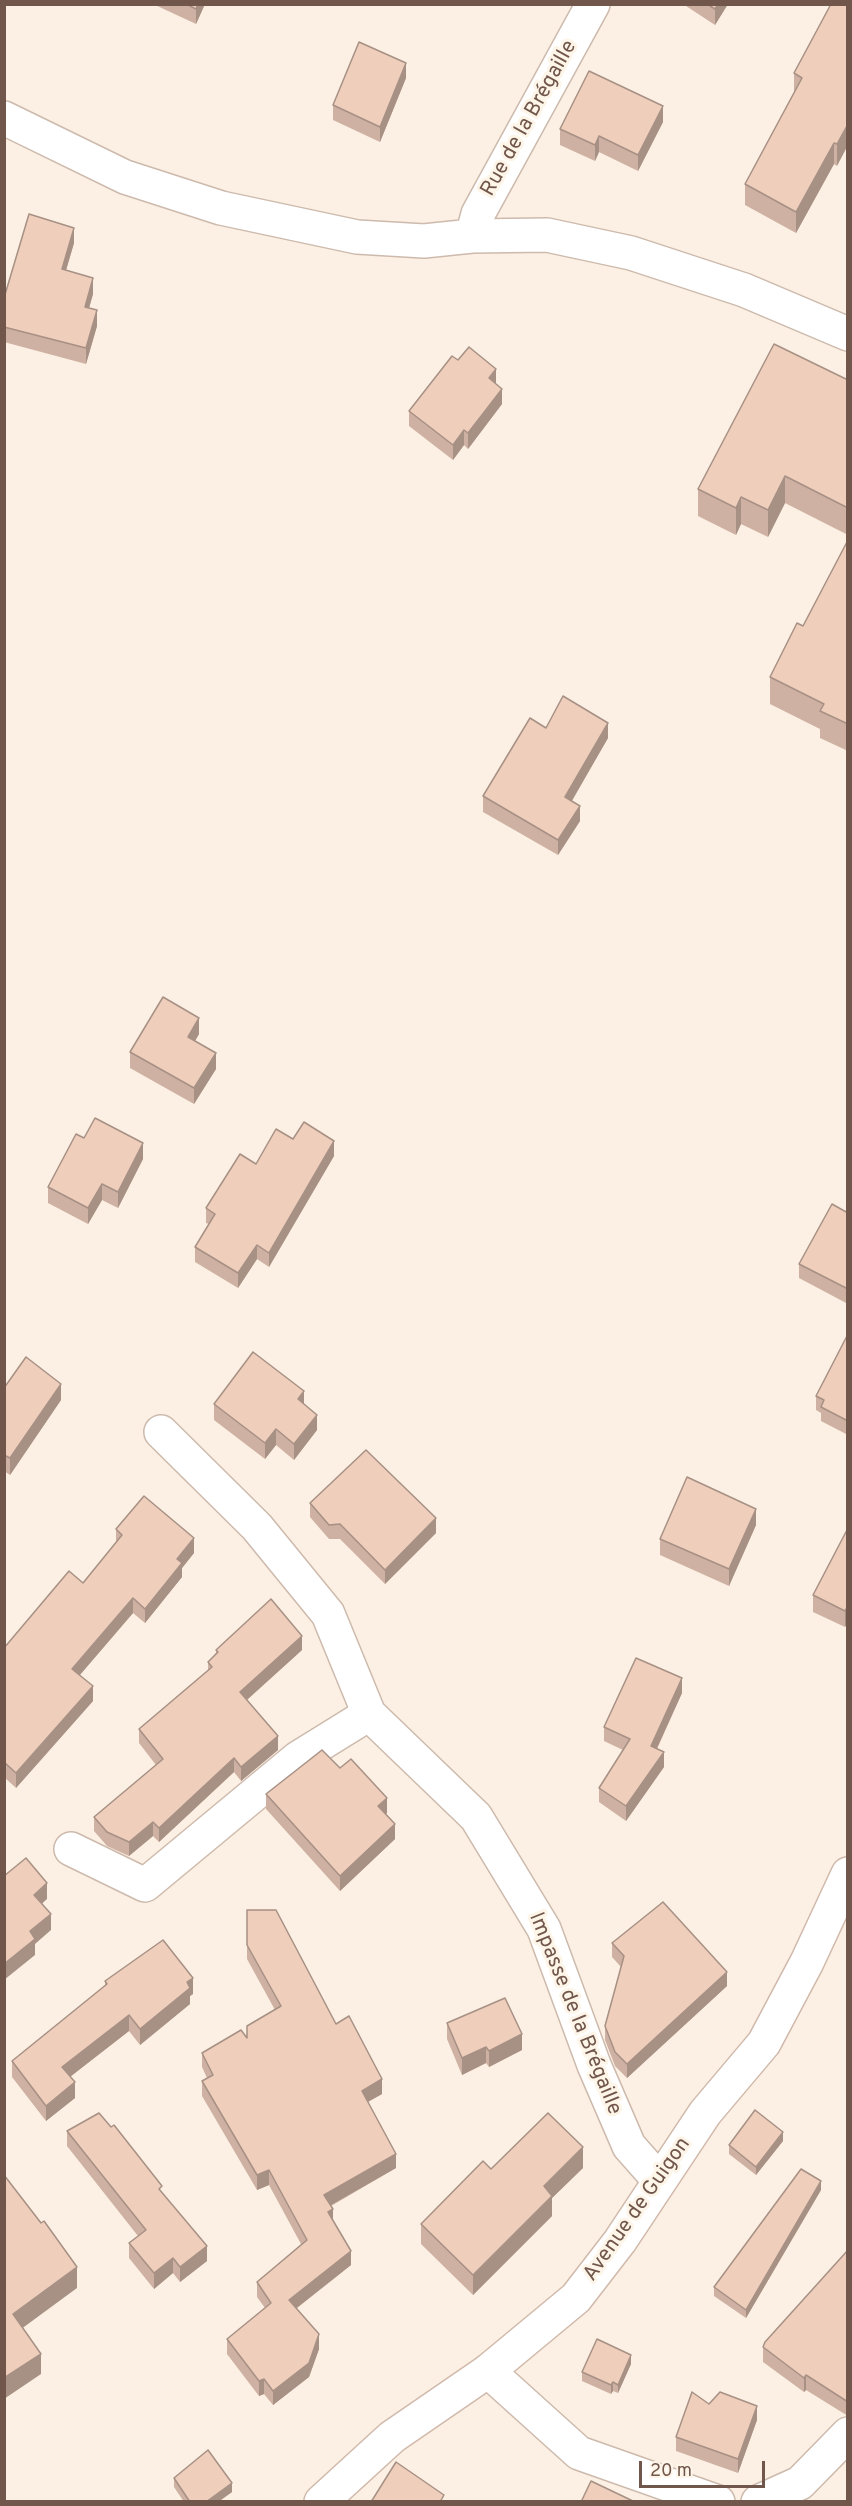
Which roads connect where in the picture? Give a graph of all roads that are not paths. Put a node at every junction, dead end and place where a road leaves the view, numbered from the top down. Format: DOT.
graph roads {
  1 [pos="593,4"];
  2 [pos="4,118"];
  3 [pos="472,236"];
  4 [pos="848,334"];
  5 [pos="161,1432"];
  6 [pos="369,1714"];
  7 [pos="71,1849"];
  8 [pos="848,1874"];
  9 [pos="659,2180"];
  10 [pos="488,2371"];
  11 [pos="848,2434"];
  12 [pos="321,2502"];
  13 [pos="718,2502"];
  14 [pos="758,2502"];
  1 -- 3 [label="street, Rue de la Brégaille"];
  2 -- 3 [label="street"];
  3 -- 4 [label="street"];
  5 -- 6 [label="street, Impasse de la Brégaille"];
  6 -- 7 [label="street"];
  6 -- 9 [label="street, Impasse de la Brégaille"];
  8 -- 9 [label="street, Avenue de Guigon"];
  9 -- 10 [label="street, Avenue de Guigon"];
  10 -- 12 [label="street, Avenue de Guigon"];
  10 -- 13 [label="street"];
  11 -- 14 [label="street"];
}
